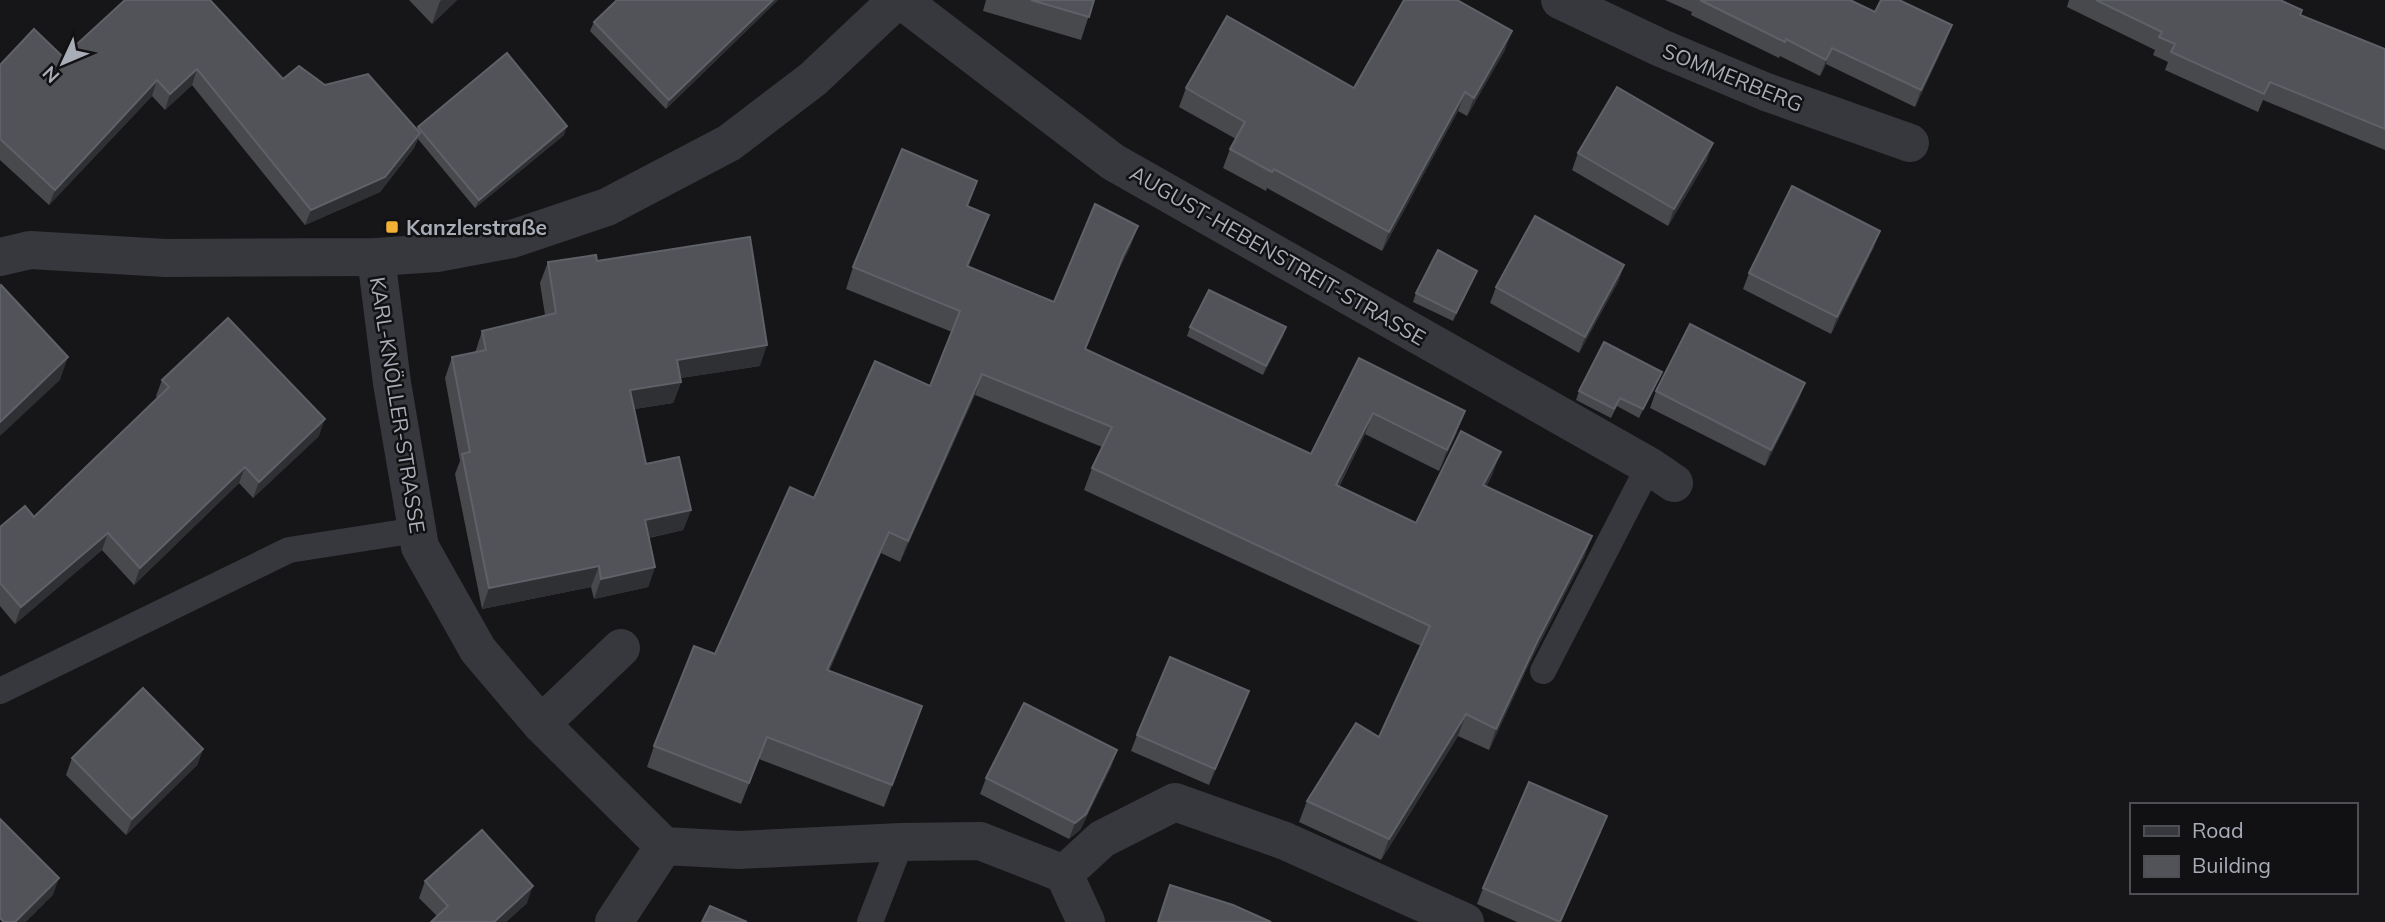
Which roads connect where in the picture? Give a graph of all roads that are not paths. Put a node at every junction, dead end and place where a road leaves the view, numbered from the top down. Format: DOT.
graph roads {
  1 [pos="899,0"];
  2 [pos="1560,0"];
  3 [pos="1910,143"];
  4 [pos="0,257"];
  5 [pos="376,257"];
  6 [pos="1661,475"];
  7 [pos="417,530"];
  8 [pos="621,648"];
  9 [pos="1543,671"];
  10 [pos="0,691"];
  11 [pos="541,724"];
  12 [pos="901,842"];
  13 [pos="664,846"];
  14 [pos="1064,874"];
  15 [pos="614,922"];
  16 [pos="870,922"];
  17 [pos="1086,922"];
  18 [pos="1465,922"];
  1 -- 5 [label="street"];
  1 -- 6 [label="street, AUGUST-HEBENSTREIT-STRASSE"];
  2 -- 3 [label="street, SOMMERBERG"];
  4 -- 5 [label="street"];
  5 -- 7 [label="street, KARL-KNÖLLER-STRASSE"];
  6 -- 9 [label="lane"];
  7 -- 10 [label="lane"];
  7 -- 11 [label="street, KARL-KNÖLLER-STRASSE"];
  8 -- 11 [label="street"];
  11 -- 13 [label="street, KARL-KNÖLLER-STRASSE"];
  12 -- 13 [label="street"];
  12 -- 14 [label="street"];
  12 -- 16 [label="lane"];
  13 -- 15 [label="street"];
  14 -- 17 [label="street"];
  14 -- 18 [label="street"];
}
